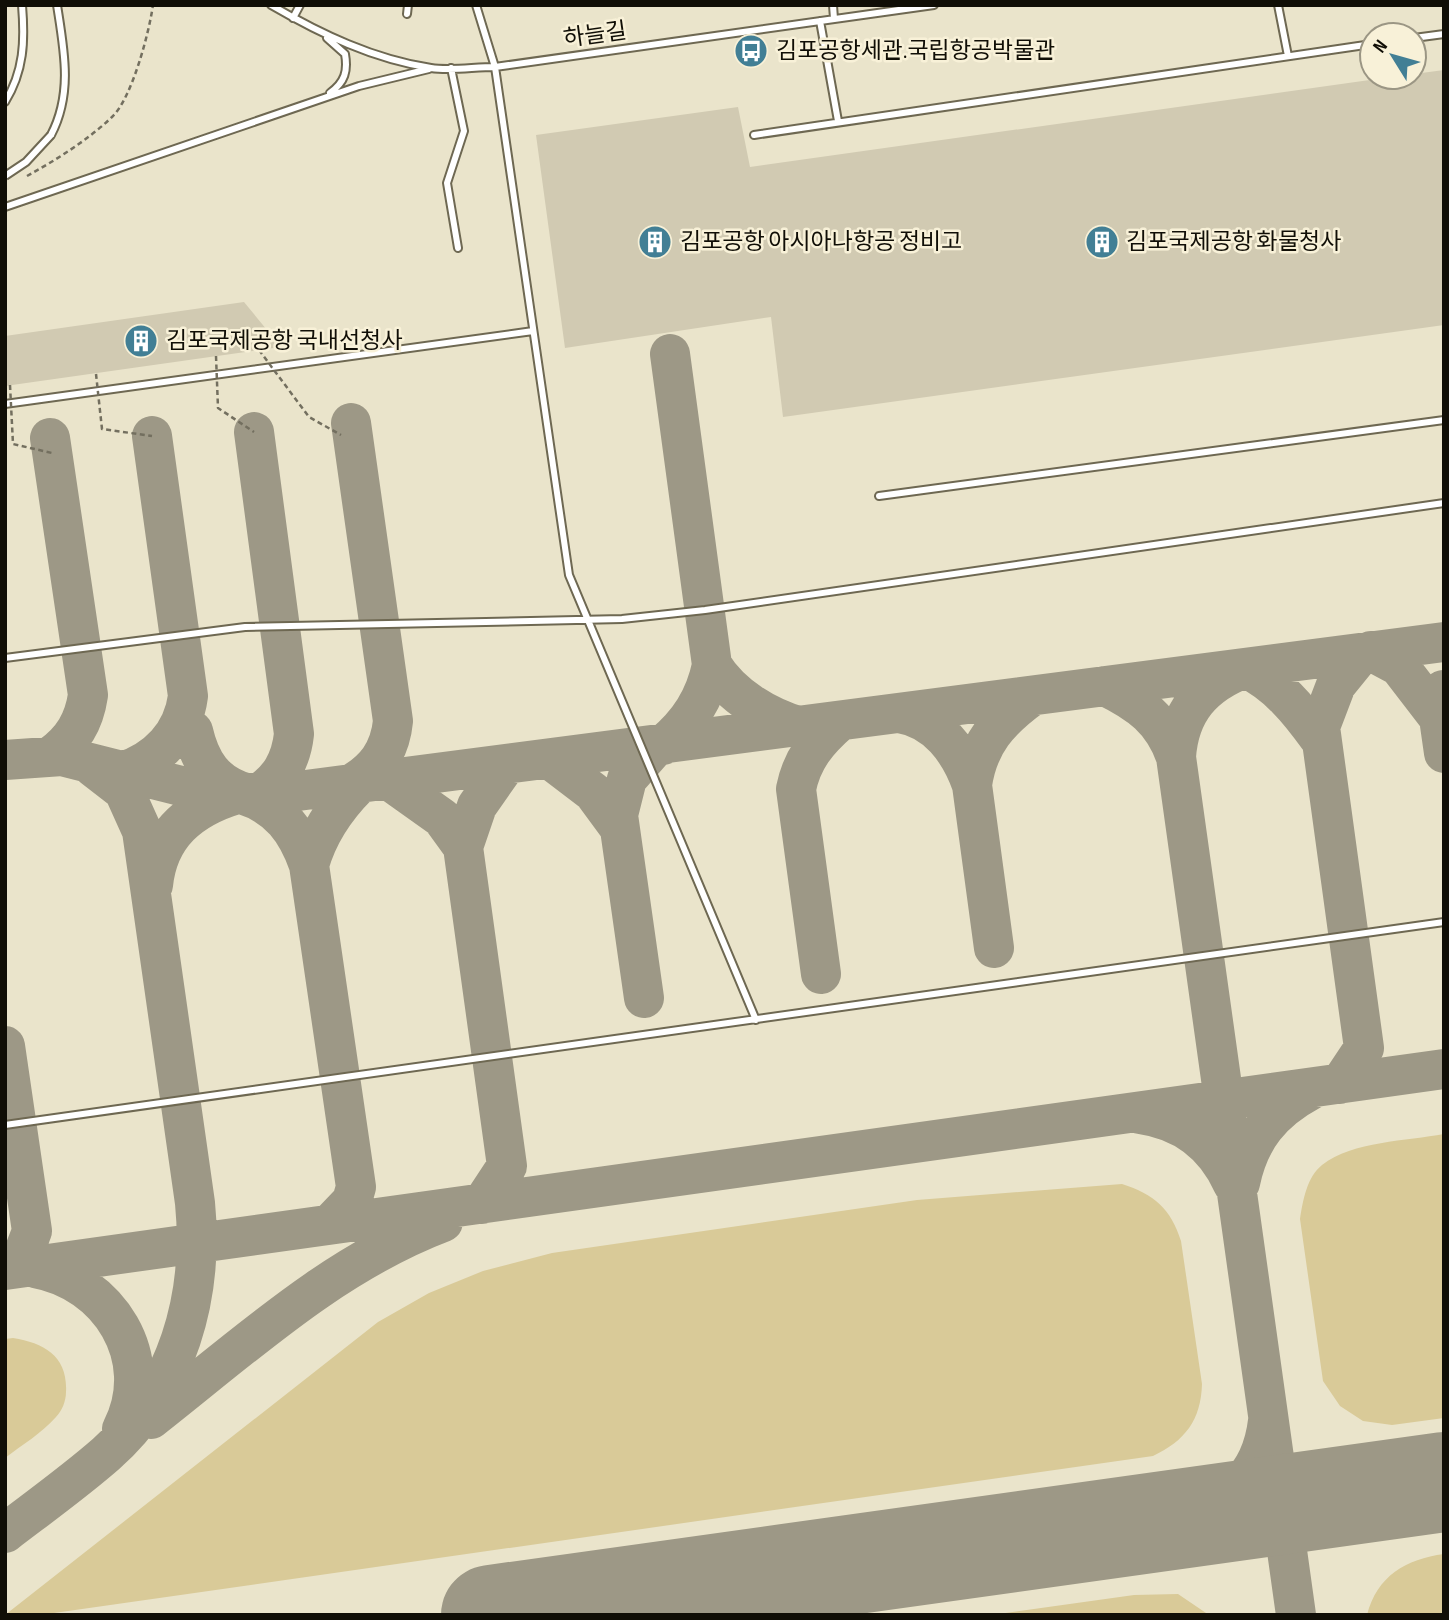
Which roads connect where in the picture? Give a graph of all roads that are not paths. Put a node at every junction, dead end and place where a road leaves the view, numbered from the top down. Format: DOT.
graph roads {
  1 [pos="22,5"];
  2 [pos="57,5"];
  3 [pos="271,5"];
  4 [pos="300,5"];
  5 [pos="408,5"];
  6 [pos="477,5"];
  7 [pos="833,5"];
  8 [pos="934,5"];
  9 [pos="1278,5"];
  10 [pos="906,7"];
  11 [pos="407,14"];
  12 [pos="293,18"];
  13 [pos="834,19"];
  14 [pos="820,21"];
  15 [pos="321,34"];
  16 [pos="1358,46"];
  17 [pos="1288,56"];
  18 [pos="495,67"];
  19 [pos="433,68"];
  20 [pos="451,68"];
  21 [pos="323,98"];
  22 [pos="5,102"];
  23 [pos="838,121"];
  24 [pos="754,135"];
  25 [pos="5,176"];
  26 [pos="5,207"];
  27 [pos="458,248"];
  28 [pos="533,331"];
  29 [pos="5,404"];
  30 [pos="1444,420"];
  31 [pos="879,496"];
  32 [pos="1444,503"];
  33 [pos="587,620"];
  34 [pos="5,658"];
  35 [pos="1444,922"];
  36 [pos="756,1020"];
  37 [pos="5,1125"];
  1 -- 22 [label="lane"];
  2 -- 25 [label="lane, bridge"];
  3 -- 12 [label="lane, 하늘길"];
  4 -- 12 [label="lane"];
  5 -- 11 [label="lane"];
  6 -- 18 [label="lane"];
  7 -- 13 [label="lane"];
  8 -- 10 [label="lane, 하늘길"];
  9 -- 17 [label="lane"];
  10 -- 13 [label="lane, 하늘길"];
  12 -- 15 [label="lane, 하늘길"];
  13 -- 14 [label="lane, 하늘길"];
  14 -- 18 [label="lane, 하늘길"];
  14 -- 23 [label="lane"];
  15 -- 19 [label="lane, 하늘길"];
  15 -- 21 [label="lane"];
  16 -- 17 [label="lane"];
  17 -- 23 [label="lane"];
  18 -- 20 [label="lane, 하늘길"];
  18 -- 28 [label="lane"];
  19 -- 20 [label="lane, 하늘길"];
  19 -- 21 [label="lane"];
  20 -- 27 [label="lane"];
  21 -- 26 [label="lane"];
  23 -- 24 [label="lane"];
  28 -- 29 [label="lane"];
  28 -- 33 [label="lane"];
  30 -- 31 [label="lane"];
  32 -- 33 [label="lane"];
  33 -- 34 [label="lane"];
  33 -- 36 [label="lane"];
  35 -- 36 [label="lane"];
  36 -- 37 [label="lane"];
}
